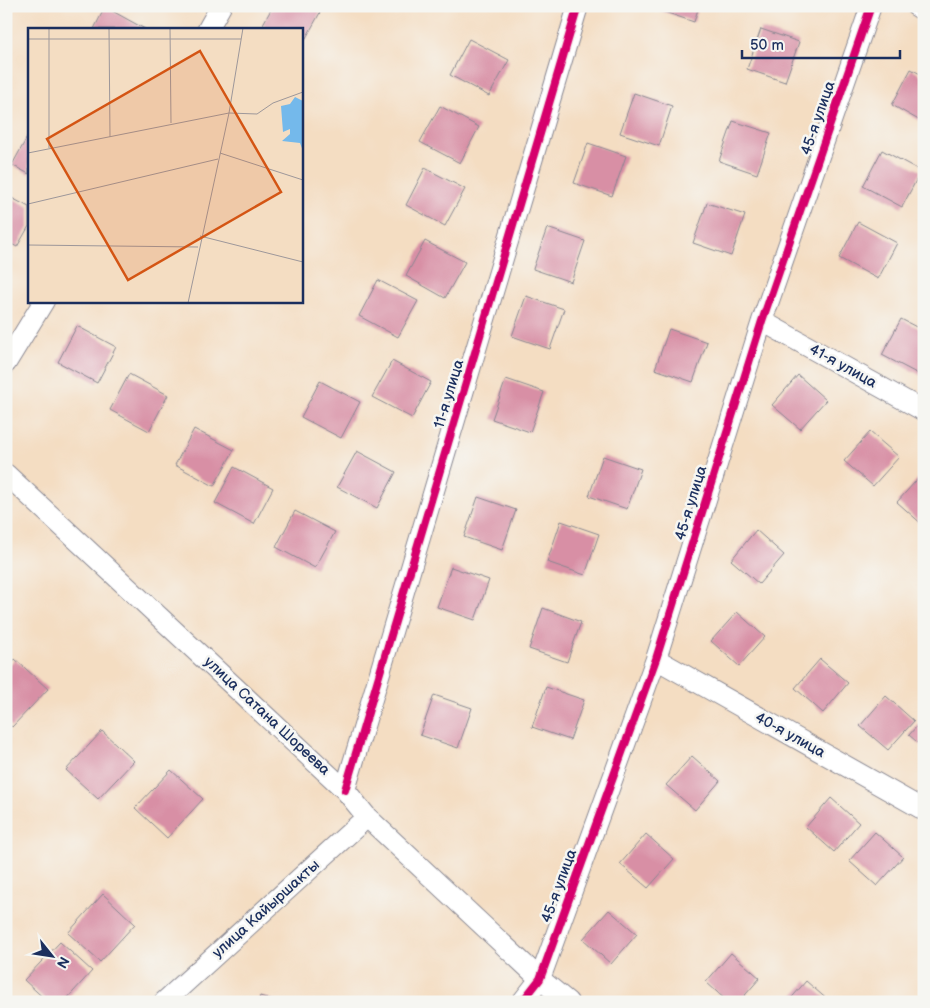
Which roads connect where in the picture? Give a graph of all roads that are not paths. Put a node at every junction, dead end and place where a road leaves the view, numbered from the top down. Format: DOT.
graph roads {
  1 [pos="221,6"];
  2 [pos="578,6"];
  3 [pos="871,6"];
  4 [pos="916,6"];
  5 [pos="924,11"];
  6 [pos="209,28"];
  7 [pos="43,302"];
  8 [pos="762,321"];
  9 [pos="6,364"];
  10 [pos="924,411"];
  11 [pos="9,481"];
  12 [pos="656,659"];
  13 [pos="345,790"];
  14 [pos="924,810"];
  15 [pos="367,817"];
  16 [pos="540,979"];
  17 [pos="164,1002"];
  18 [pos="522,1002"];
  19 [pos="568,1002"];
  1 -- 6 [label="street"];
  2 -- 13 [label="street, 11-я улица"];
  3 -- 8 [label="street, 45-я улица"];
  4 -- 5 [label="street"];
  7 -- 9 [label="street"];
  8 -- 10 [label="street, 41-я улица"];
  8 -- 12 [label="street, 45-я улица"];
  11 -- 13 [label="street, улица Сатана Шореева"];
  12 -- 14 [label="street, 40-я улица"];
  12 -- 16 [label="street, 45-я улица"];
  13 -- 15 [label="street, улица Сатана Шореева"];
  15 -- 16 [label="street, улица Сатана Шореева"];
  15 -- 17 [label="street, улица Кайыршакты"];
  16 -- 18 [label="street, 45-я улица"];
  16 -- 19 [label="street, улица Сатана Шореева"];
}
